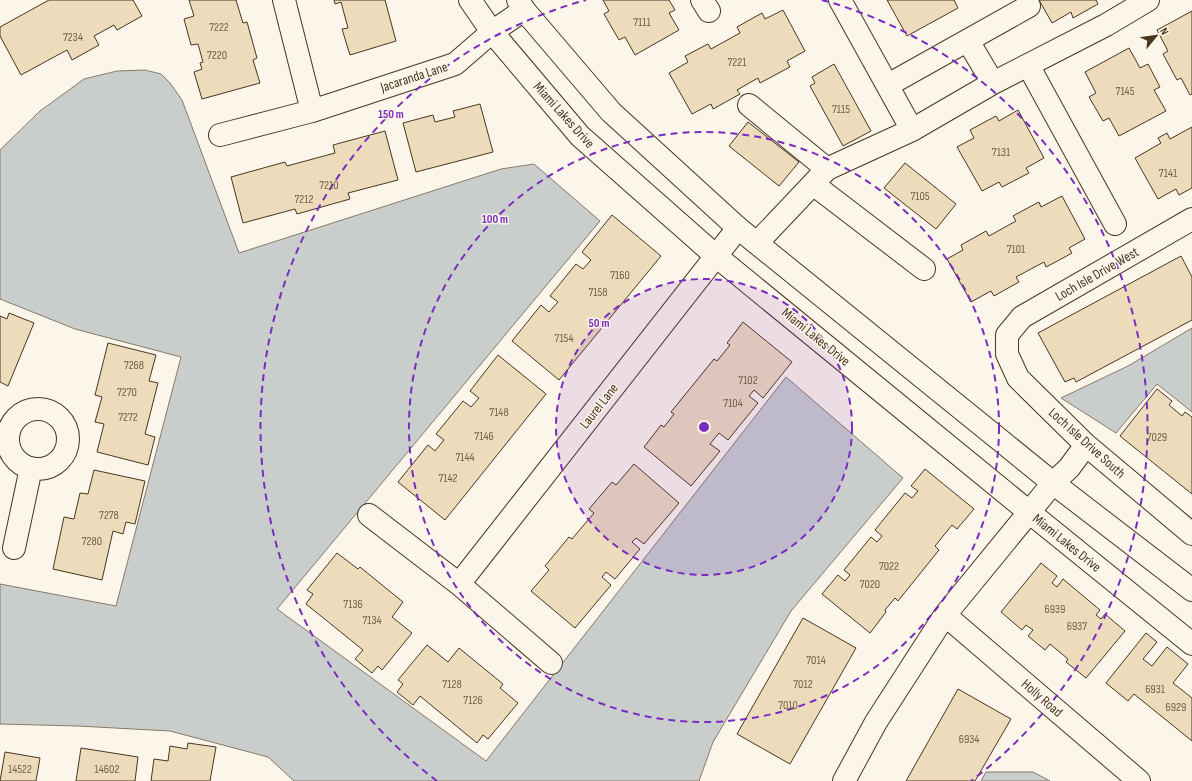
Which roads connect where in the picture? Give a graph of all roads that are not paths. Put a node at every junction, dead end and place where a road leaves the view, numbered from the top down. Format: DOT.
graph roads {
  1 [pos="284,0"];
  2 [pos="470,0"];
  3 [pos="840,0"];
  4 [pos="1148,0"];
  5 [pos="521,5"];
  6 [pos="1029,6"];
  7 [pos="492,32"];
  8 [pos="968,41"];
  9 [pos="1028,65"];
  10 [pos="993,83"];
  11 [pos="888,85"];
  12 [pos="749,105"];
  13 [pos="312,111"];
  14 [pos="912,130"];
  15 [pos="220,135"];
  16 [pos="820,176"];
  17 [pos="1192,219"];
  18 [pos="1115,224"];
  19 [pos="738,228"];
  20 [pos="757,243"];
  21 [pos="716,256"];
  22 [pos="924,270"];
  23 [pos="1007,335"];
  24 [pos="4,431"];
  25 [pos="1086,445"];
  26 [pos="31,468"];
  27 [pos="1053,483"];
  28 [pos="1029,512"];
  29 [pos="369,515"];
  30 [pos="1192,534"];
  31 [pos="14,548"];
  32 [pos="459,584"];
  33 [pos="1192,590"];
  34 [pos="945,615"];
  35 [pos="1192,644"];
  36 [pos="551,663"];
  37 [pos="844,781"];
  38 [pos="1139,781"];
  1 -- 13 [label="street"];
  2 -- 7 [label="street, Miami Lakes Drive"];
  3 -- 11 [label="street"];
  4 -- 9 [label="street"];
  5 -- 7 [label="street, Jacaranda Lane"];
  5 -- 19 [label="street"];
  6 -- 8 [label="street"];
  7 -- 13 [label="street, Jacaranda Lane"];
  7 -- 21 [label="street, Miami Lakes Drive"];
  8 -- 10 [label="street"];
  8 -- 11 [label="street"];
  9 -- 10 [label="street"];
  9 -- 18 [label="street"];
  10 -- 14 [label="street"];
  11 -- 14 [label="street"];
  12 -- 16 [label="street"];
  13 -- 15 [label="street, Jacaranda Lane"];
  14 -- 16 [label="street"];
  16 -- 20 [label="street"];
  16 -- 22 [label="street"];
  17 -- 23 [label="street, Loch Isle Drive West"];
  19 -- 20 [label="street"];
  19 -- 21 [label="street, Laurel Lane"];
  20 -- 27 [label="street"];
  21 -- 28 [label="street, Miami Lakes Drive"];
  21 -- 32 [label="street, Laurel Lane"];
  23 -- 25 [label="street, Loch Isle Drive South"];
  24 -- 26 [label="street"];
  24 -- 26 [label="street"];
  25 -- 27 [label="street"];
  25 -- 30 [label="street, Loch Isle Drive South"];
  26 -- 31 [label="street"];
  27 -- 28 [label="street"];
  27 -- 33 [label="street"];
  28 -- 34 [label="street"];
  28 -- 35 [label="street, Miami Lakes Drive"];
  29 -- 32 [label="street"];
  32 -- 36 [label="street"];
  34 -- 37 [label="street"];
  34 -- 38 [label="street, Holly Road"];
}
